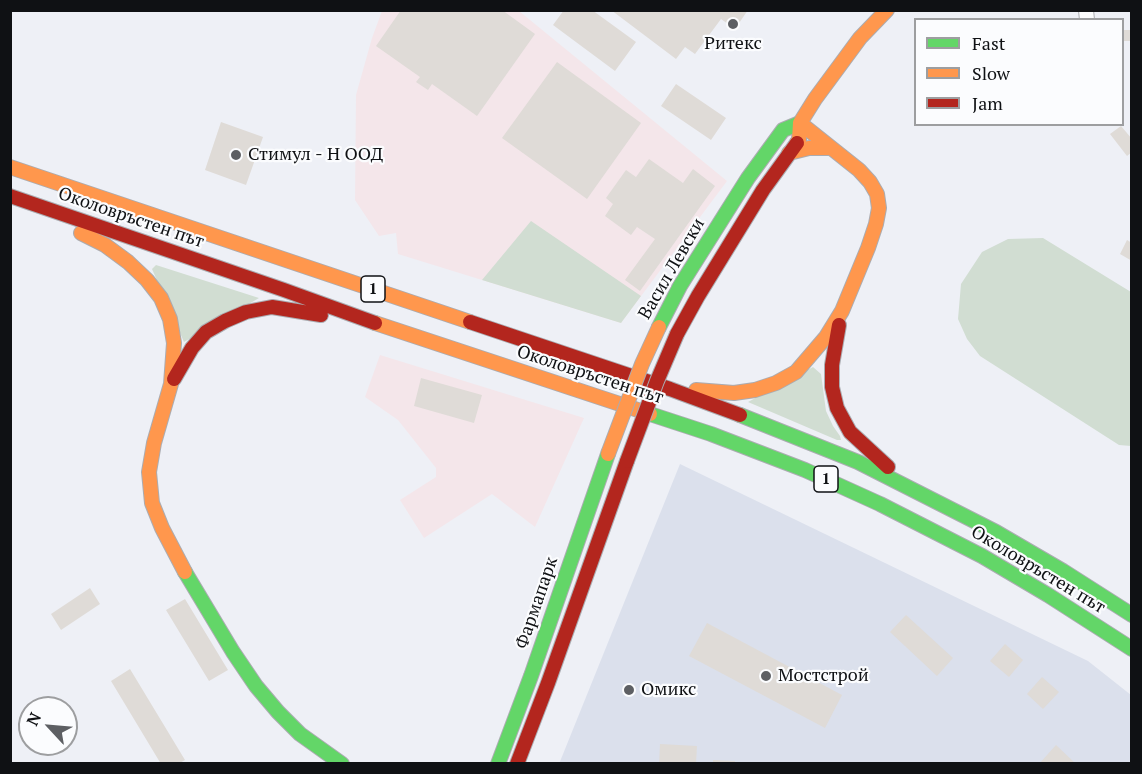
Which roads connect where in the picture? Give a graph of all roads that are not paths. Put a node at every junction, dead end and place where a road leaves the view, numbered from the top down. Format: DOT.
graph roads {
  1 [pos="887,10"];
  2 [pos="800,123"];
  3 [pos="831,148"];
  4 [pos="789,153"];
  5 [pos="10,167"];
  6 [pos="14,198"];
  7 [pos="842,311"];
  8 [pos="388,328"];
  9 [pos="171,384"];
  10 [pos="670,389"];
  11 [pos="608,454"];
  12 [pos="627,461"];
  13 [pos="912,488"];
  14 [pos="1131,615"];
  15 [pos="1131,649"];
  16 [pos="342,764"];
  17 [pos="498,764"];
  18 [pos="517,764"];
  1 -- 2 [label="main road, Васил Левски"];
  2 -- 3 [label="main road"];
  2 -- 4 [label="main road, Васил Левски"];
  2 -- 11 [label="main road, Васил Левски, bridge"];
  3 -- 4 [label="main road"];
  3 -- 7 [label="main road"];
  4 -- 12 [label="main road, Васил Левски, bridge"];
  5 -- 10 [label="main road, Околовръстен път / 1"];
  6 -- 8 [label="main road, Околовръстен път / 1"];
  6 -- 9 [label="main road"];
  7 -- 10 [label="main road"];
  7 -- 13 [label="main road"];
  8 -- 9 [label="main road"];
  8 -- 15 [label="main road, Околовръстен път / 1"];
  9 -- 16 [label="main road"];
  10 -- 13 [label="main road, Околовръстен път / 1"];
  11 -- 17 [label="main road, Фармапарк"];
  12 -- 18 [label="main road, Фармапарк"];
  13 -- 14 [label="main road, Околовръстен път / 1"];
}
